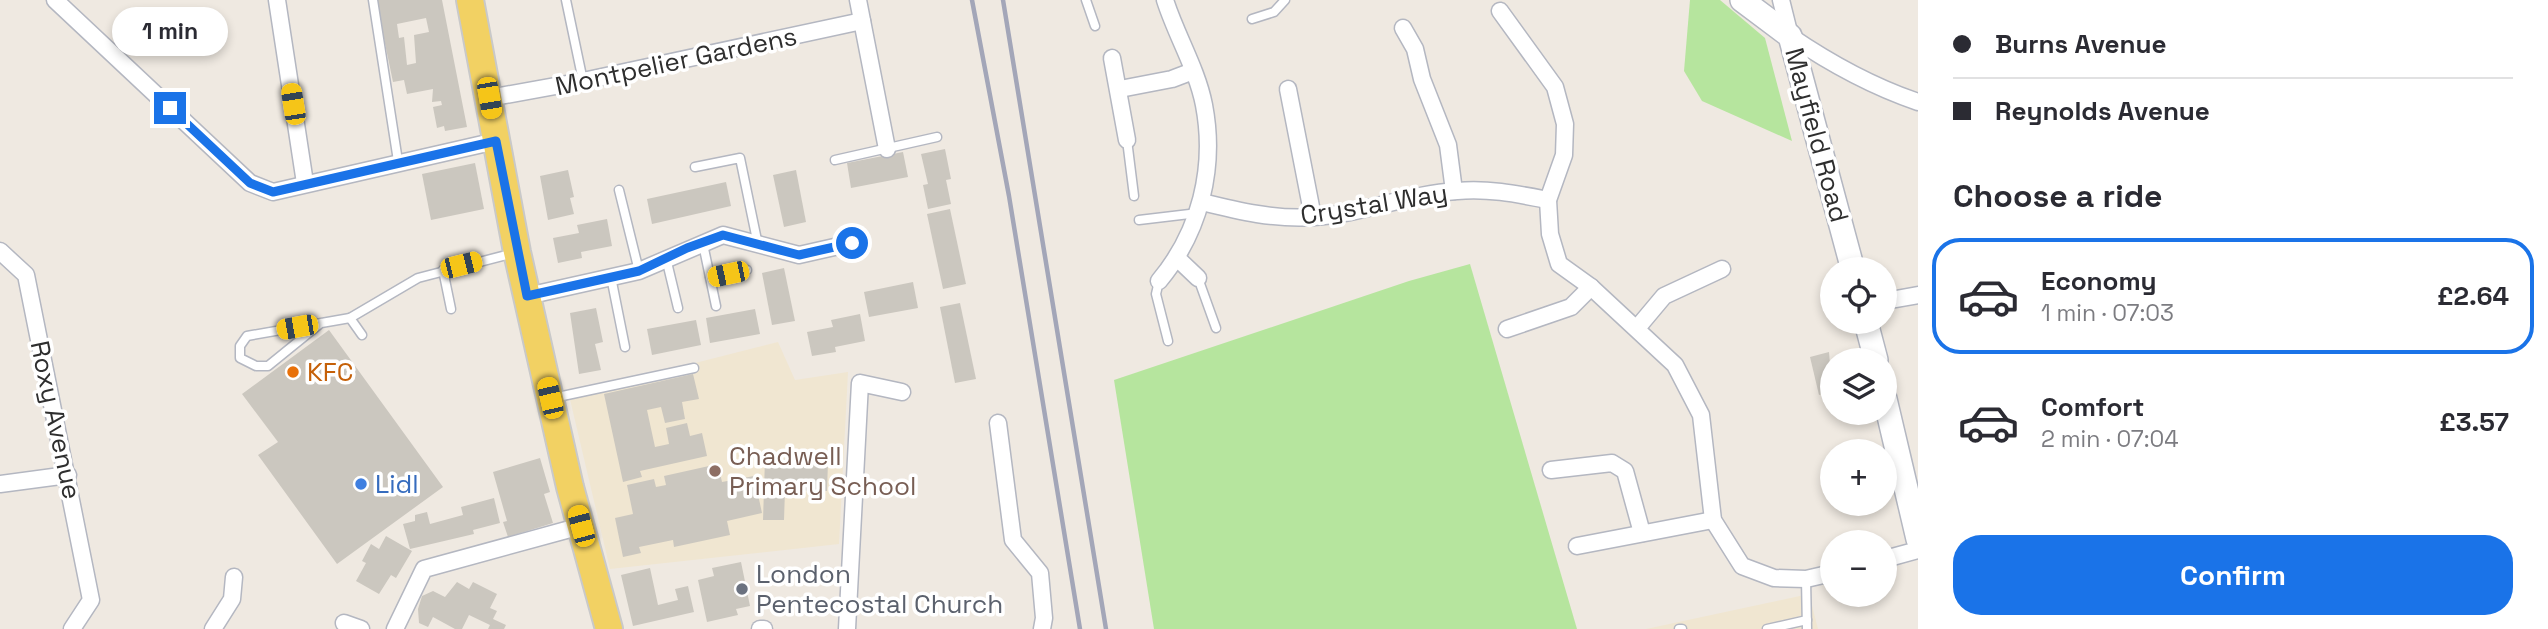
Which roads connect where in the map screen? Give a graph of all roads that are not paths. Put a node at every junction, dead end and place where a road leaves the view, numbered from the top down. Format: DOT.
graph roads {
  1 [pos="55,0"];
  2 [pos="277,0"];
  3 [pos="373,0"];
  4 [pos="470,0"];
  5 [pos="566,0"];
  6 [pos="858,0"];
  7 [pos="1086,0"];
  8 [pos="1165,0"];
  9 [pos="1285,0"];
  10 [pos="1742,0"];
  11 [pos="1780,0"];
  12 [pos="1500,11"];
  13 [pos="1252,19"];
  14 [pos="862,21"];
  15 [pos="1096,26"];
  16 [pos="1403,28"];
  17 [pos="1790,36"];
  18 [pos="1112,58"];
  19 [pos="1193,71"];
  20 [pos="583,81"];
  21 [pos="1120,89"];
  22 [pos="1288,89"];
  23 [pos="489,98"];
  24 [pos="1918,102"];
  25 [pos="937,137"];
  26 [pos="1127,140"];
  27 [pos="496,141"];
  28 [pos="887,149"];
  29 [pos="835,160"];
  30 [pos="398,161"];
  31 [pos="695,167"];
  32 [pos="305,183"];
  33 [pos="619,190"];
  34 [pos="1454,191"];
  35 [pos="1133,196"];
  36 [pos="1548,200"];
  37 [pos="1200,207"];
  38 [pos="1313,217"];
  39 [pos="1139,220"];
  40 [pos="702,243"];
  41 [pos="852,243"];
  42 [pos="758,245"];
  43 [pos="0,251"];
  44 [pos="517,252"];
  45 [pos="1850,257"];
  46 [pos="666,258"];
  47 [pos="1178,259"];
  48 [pos="1722,269"];
  49 [pos="443,270"];
  50 [pos="747,270"];
  51 [pos="639,271"];
  52 [pos="611,277"];
  53 [pos="710,278"];
  54 [pos="1198,278"];
  55 [pos="1160,281"];
  56 [pos="1591,286"];
  57 [pos="1918,295"];
  58 [pos="527,296"];
  59 [pos="1897,299"];
  60 [pos="716,306"];
  61 [pos="451,309"];
  62 [pos="678,309"];
  63 [pos="351,318"];
  64 [pos="321,323"];
  65 [pos="1638,327"];
  66 [pos="1216,328"];
  67 [pos="1507,329"];
  68 [pos="362,335"];
  69 [pos="1168,341"];
  70 [pos="625,347"];
  71 [pos="694,368"];
  72 [pos="902,391"];
  73 [pos="550,398"];
  74 [pos="998,423"];
  75 [pos="1891,425"];
  76 [pos="1551,470"];
  77 [pos="68,475"];
  78 [pos="0,484"];
  79 [pos="1713,520"];
  80 [pos="581,526"];
  81 [pos="1642,533"];
  82 [pos="1918,539"];
  83 [pos="1577,545"];
  84 [pos="1918,551"];
  85 [pos="1897,556"];
  86 [pos="1820,575"];
  87 [pos="234,577"];
  88 [pos="1806,579"];
  89 [pos="344,623"];
  90 [pos="1807,625"];
  91 [pos="72,629"];
  92 [pos="214,629"];
  93 [pos="361,629"];
  94 [pos="395,629"];
  95 [pos="609,629"];
  96 [pos="847,629"];
  97 [pos="1042,629"];
  98 [pos="1767,629"];
  1 -- 32 [label="street"];
  2 -- 32 [label="street"];
  3 -- 30 [label="lane"];
  4 -- 23 [label="main road"];
  5 -- 20 [label="lane"];
  6 -- 14 [label="street"];
  7 -- 15 [label="lane"];
  8 -- 19 [label="street"];
  9 -- 13 [label="lane"];
  10 -- 17 [label="street"];
  11 -- 17 [label="street, Mayfield Road"];
  12 -- 36 [label="street"];
  14 -- 20 [label="street, Montpelier Gardens"];
  14 -- 28 [label="street"];
  16 -- 34 [label="street"];
  17 -- 24 [label="street"];
  17 -- 45 [label="street, Mayfield Road"];
  18 -- 21 [label="street"];
  19 -- 21 [label="street"];
  19 -- 37 [label="street"];
  20 -- 23 [label="street, Montpelier Gardens"];
  21 -- 26 [label="street"];
  22 -- 38 [label="street"];
  23 -- 27 [label="main road"];
  25 -- 28 [label="lane"];
  26 -- 35 [label="lane"];
  27 -- 30 [label="street"];
  27 -- 44 [label="main road"];
  28 -- 29 [label="lane"];
  30 -- 32 [label="street"];
  31 -- 42 [label="lane"];
  33 -- 51 [label="lane"];
  34 -- 36 [label="street, Crystal Way"];
  34 -- 38 [label="street, Crystal Way"];
  36 -- 56 [label="street"];
  37 -- 38 [label="street, Crystal Way"];
  37 -- 39 [label="lane"];
  37 -- 47 [label="street"];
  40 -- 42 [label="street"];
  40 -- 46 [label="street"];
  40 -- 53 [label="lane"];
  41 -- 42 [label="street"];
  43 -- 77 [label="street, Roxy Avenue"];
  44 -- 49 [label="lane"];
  44 -- 58 [label="main road"];
  46 -- 51 [label="street"];
  46 -- 62 [label="lane"];
  47 -- 54 [label="street"];
  47 -- 55 [label="street"];
  48 -- 65 [label="street"];
  49 -- 61 [label="lane"];
  49 -- 63 [label="lane"];
  50 -- 53 [label="lane"];
  51 -- 52 [label="street"];
  52 -- 58 [label="street"];
  52 -- 70 [label="lane"];
  53 -- 60 [label="lane"];
  54 -- 66 [label="lane"];
  55 -- 69 [label="lane"];
  56 -- 65 [label="street"];
  56 -- 67 [label="street"];
  57 -- 59 [label="street"];
  58 -- 73 [label="main road"];
  63 -- 64 [label="lane"];
  63 -- 68 [label="lane"];
  64 -- 64 [label="lane"];
  65 -- 79 [label="street"];
  71 -- 73 [label="lane"];
  72 -- 96 [label="street"];
  73 -- 80 [label="main road"];
  74 -- 97 [label="street"];
  75 -- 82 [label="street"];
  76 -- 81 [label="street"];
  77 -- 78 [label="street"];
  77 -- 91 [label="street, Roxy Avenue"];
  79 -- 81 [label="street"];
  79 -- 88 [label="street"];
  80 -- 94 [label="street"];
  80 -- 95 [label="main road"];
  81 -- 83 [label="street"];
  84 -- 85 [label="street"];
  86 -- 88 [label="street"];
  87 -- 92 [label="street"];
  88 -- 90 [label="lane"];
  89 -- 93 [label="street"];
  90 -- 98 [label="lane"];
}
